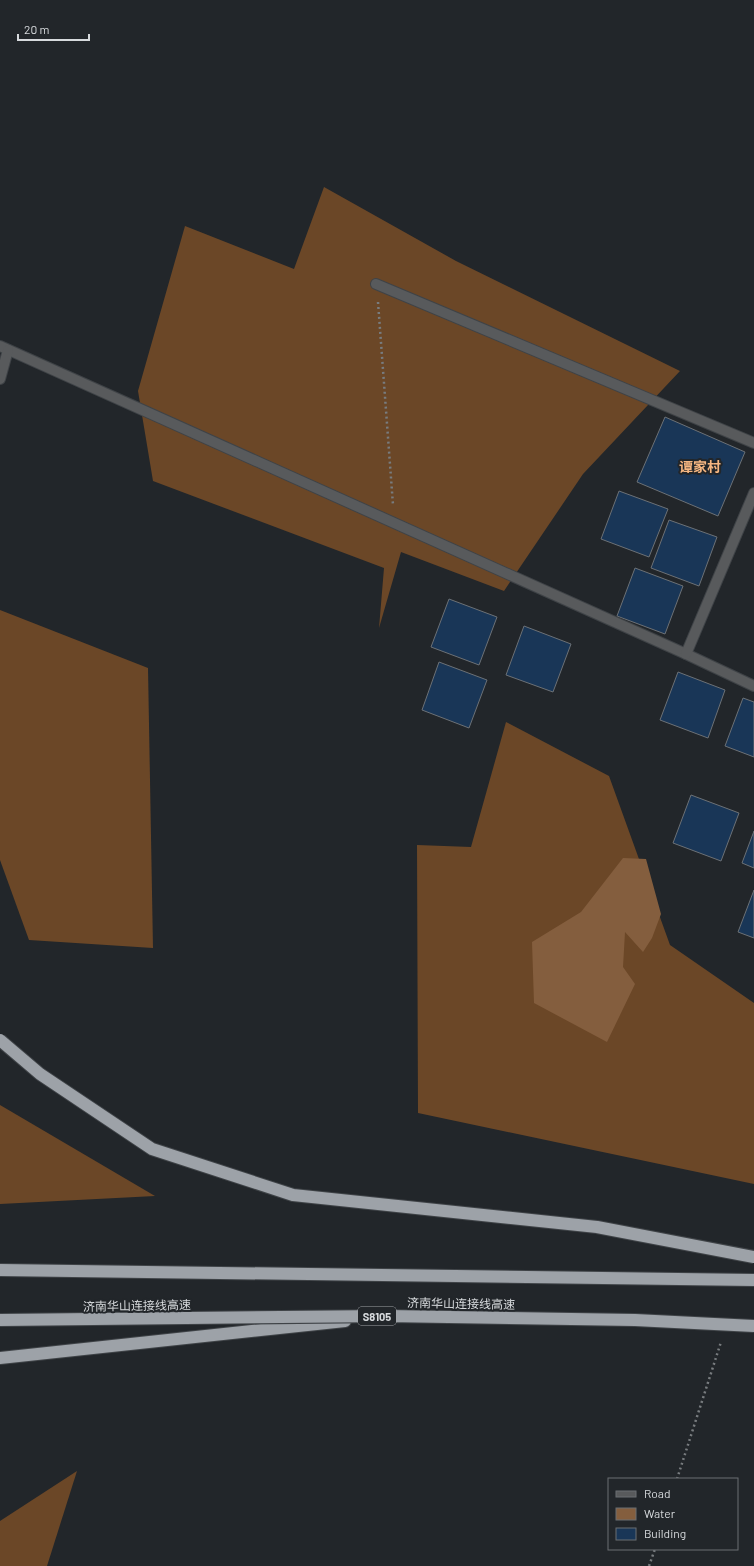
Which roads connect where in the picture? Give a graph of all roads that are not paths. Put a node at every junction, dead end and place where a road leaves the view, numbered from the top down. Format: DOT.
graph roads {
  1 [pos="376,284"];
  2 [pos="4,348"];
  3 [pos="0,379"];
  4 [pos="754,443"];
  5 [pos="754,493"];
  6 [pos="686,654"];
  7 [pos="754,686"];
  8 [pos="0,1040"];
  9 [pos="754,1257"];
  10 [pos="0,1270"];
  11 [pos="754,1280"];
  12 [pos="387,1316"];
  13 [pos="0,1320"];
  14 [pos="754,1326"];
  15 [pos="0,1358"];
  1 -- 4 [label="street"];
  2 -- 3 [label="street"];
  2 -- 6 [label="street"];
  5 -- 6 [label="street"];
  6 -- 7 [label="street"];
  8 -- 9 [label="highway, bridge"];
  10 -- 11 [label="highway, bridge"];
  12 -- 13 [label="highway, 济南华山连接线高速 / S8105, bridge"];
  12 -- 14 [label="highway, 济南华山连接线高速 / S8105, bridge"];
  12 -- 15 [label="highway, bridge"];
}
